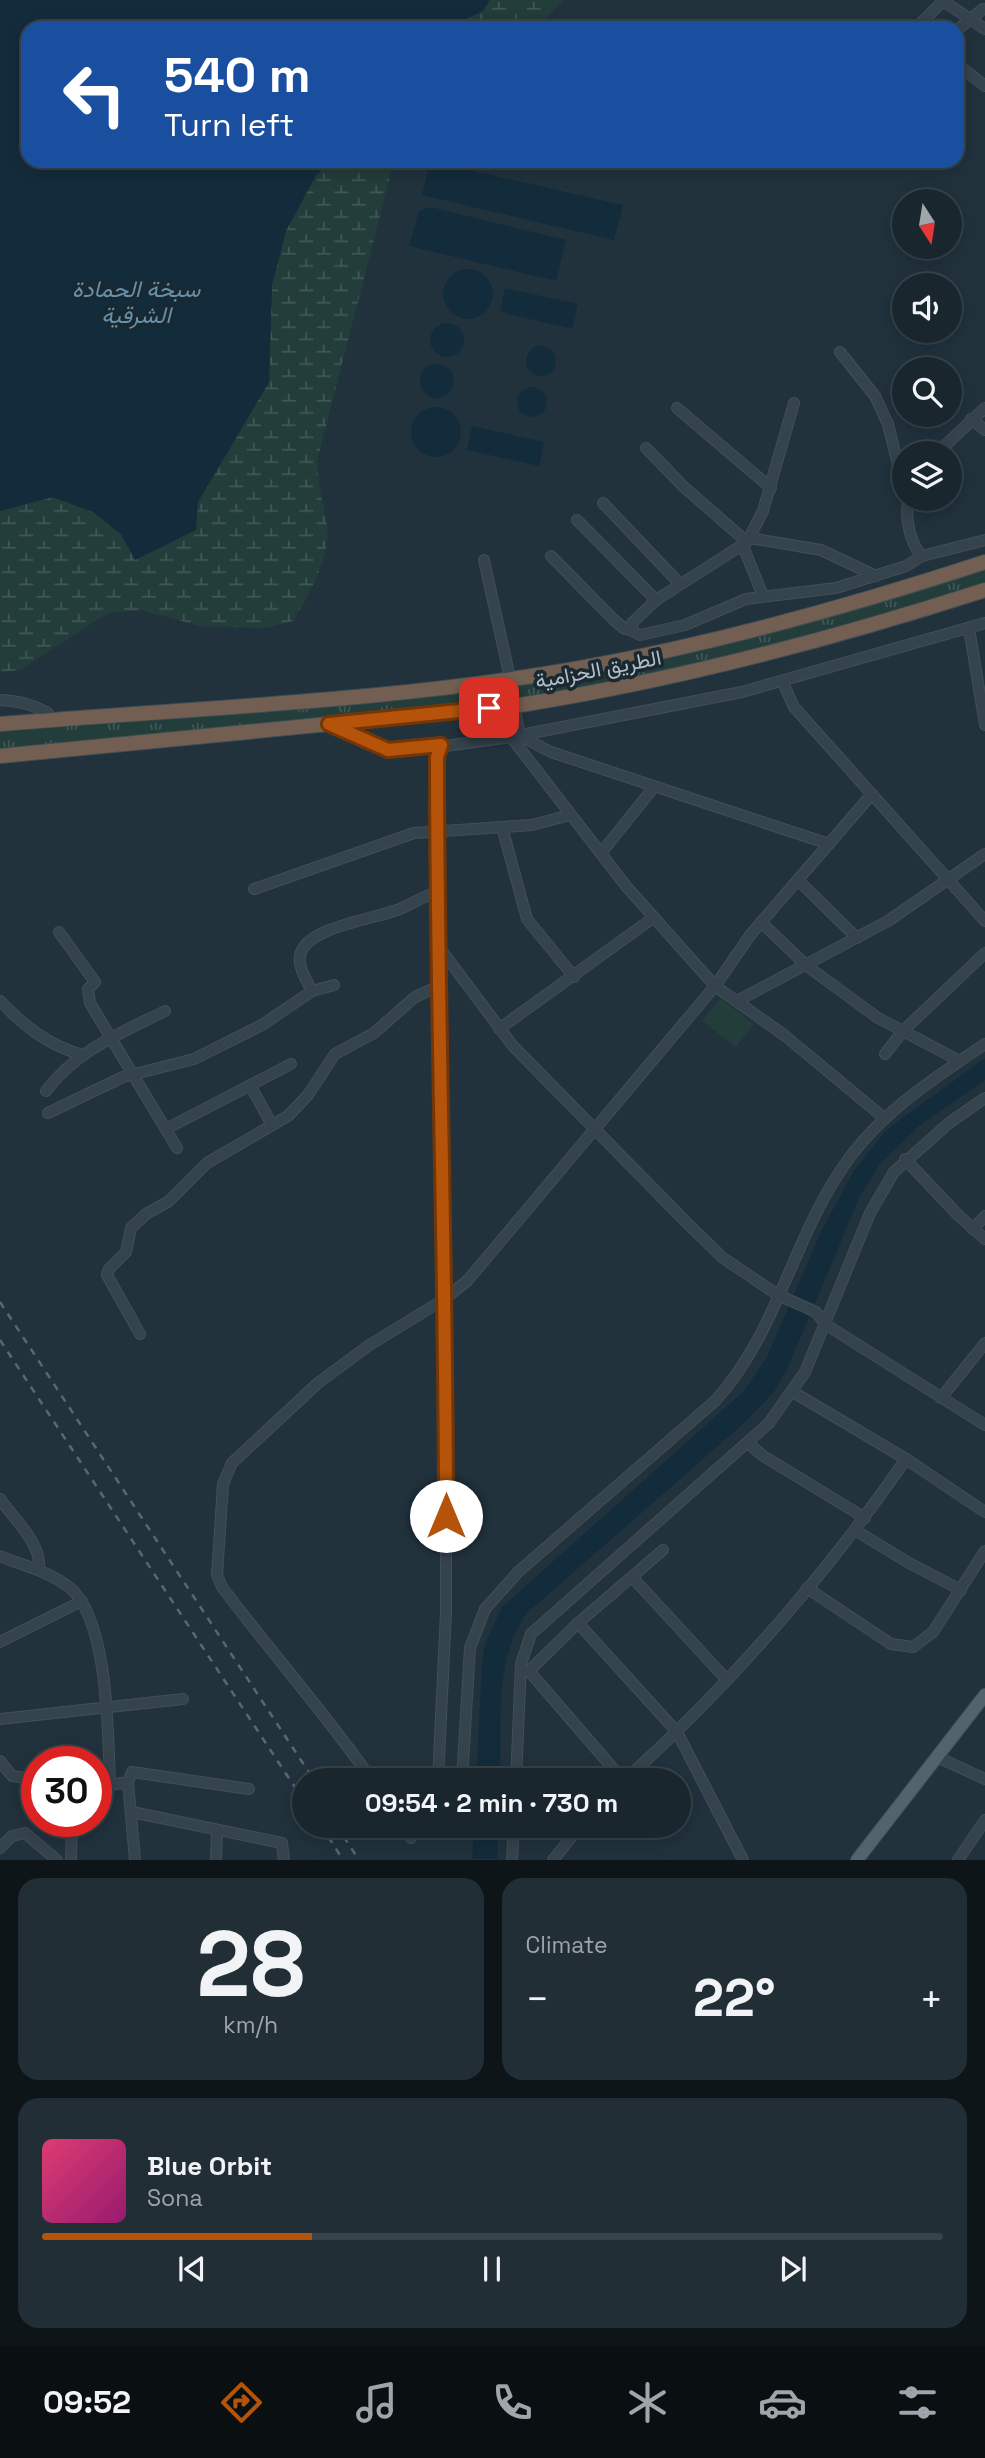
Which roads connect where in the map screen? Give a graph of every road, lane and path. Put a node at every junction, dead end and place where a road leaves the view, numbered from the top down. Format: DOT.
graph roads {
  1 [pos="944,1"];
  2 [pos="984,9"];
  3 [pos="970,19"];
  4 [pos="923,21"];
  5 [pos="964,24"];
  6 [pos="985,29"];
  7 [pos="964,70"];
  8 [pos="985,86"];
  9 [pos="840,352"];
  10 [pos="794,403"];
  11 [pos="677,408"];
  12 [pos="985,408"];
  13 [pos="971,419"];
  14 [pos="985,430"];
  15 [pos="892,441"];
  16 [pos="949,441"];
  17 [pos="646,448"];
  18 [pos="771,488"];
  19 [pos="603,503"];
  20 [pos="909,511"];
  21 [pos="577,520"];
  22 [pos="985,540"];
  23 [pos="747,542"];
  24 [pos="551,556"];
  25 [pos="922,556"];
  26 [pos="484,560"];
  27 [pos="985,562"];
  28 [pos="876,576"];
  29 [pos="680,584"];
  30 [pos="985,590"];
  31 [pos="763,596"];
  32 [pos="656,600"];
  33 [pos="985,623"];
  34 [pos="631,628"];
  35 [pos="969,628"];
  36 [pos="980,669"];
  37 [pos="510,678"];
  38 [pos="783,683"];
  39 [pos="0,700"];
  40 [pos="514,706"];
  41 [pos="50,720"];
  42 [pos="0,724"];
  43 [pos="329,724"];
  44 [pos="985,725"];
  45 [pos="516,737"];
  46 [pos="441,745"];
  47 [pos="0,756"];
  48 [pos="654,787"];
  49 [pos="872,794"];
  50 [pos="570,814"];
  51 [pos="502,827"];
  52 [pos="438,831"];
  53 [pos="829,844"];
  54 [pos="601,853"];
  55 [pos="985,854"];
  56 [pos="798,880"];
  57 [pos="948,881"];
  58 [pos="254,889"];
  59 [pos="438,892"];
  60 [pos="653,918"];
  61 [pos="985,921"];
  62 [pos="761,922"];
  63 [pos="59,932"];
  64 [pos="857,938"];
  65 [pos="439,947"];
  66 [pos="985,953"];
  67 [pos="807,966"];
  68 [pos="574,977"];
  69 [pos="334,985"];
  70 [pos="439,986"];
  71 [pos="715,986"];
  72 [pos="312,992"];
  73 [pos="0,1001"];
  74 [pos="737,1001"];
  75 [pos="165,1011"];
  76 [pos="499,1029"];
  77 [pos="903,1031"];
  78 [pos="113,1038"];
  79 [pos="985,1044"];
  80 [pos="885,1054"];
  81 [pos="83,1055"];
  82 [pos="960,1061"];
  83 [pos="291,1064"];
  84 [pos="136,1075"];
  85 [pos="250,1085"];
  86 [pos="46,1091"];
  87 [pos="985,1098"];
  88 [pos="48,1113"];
  89 [pos="883,1117"];
  90 [pos="272,1125"];
  91 [pos="594,1128"];
  92 [pos="166,1129"];
  93 [pos="177,1148"];
  94 [pos="905,1159"];
  95 [pos="985,1216"];
  96 [pos="973,1229"];
  97 [pos="985,1239"];
  98 [pos="778,1296"];
  99 [pos="446,1298"];
  100 [pos="825,1324"];
  101 [pos="140,1334"];
  102 [pos="985,1343"];
  103 [pos="793,1392"];
  104 [pos="941,1398"];
  105 [pos="985,1425"];
  106 [pos="748,1443"];
  107 [pos="906,1459"];
  108 [pos="0,1499"];
  109 [pos="985,1513"];
  110 [pos="865,1518"];
  111 [pos="855,1530"];
  112 [pos="663,1550"];
  113 [pos="985,1551"];
  114 [pos="2,1559"];
  115 [pos="39,1569"];
  116 [pos="632,1577"];
  117 [pos="807,1588"];
  118 [pos="961,1590"];
  119 [pos="82,1601"];
  120 [pos="578,1623"];
  121 [pos="0,1642"];
  122 [pos="727,1680"];
  123 [pos="985,1695"];
  124 [pos="183,1699"];
  125 [pos="106,1709"];
  126 [pos="0,1719"];
  127 [pos="677,1732"];
  128 [pos="108,1746"];
  129 [pos="937,1757"];
  130 [pos="0,1761"];
  131 [pos="364,1768"];
  132 [pos="439,1768"];
  133 [pos="463,1768"];
  134 [pos="517,1768"];
  135 [pos="613,1768"];
  136 [pos="637,1768"];
  137 [pos="0,1775"];
  138 [pos="12,1776"];
  139 [pos="21,1777"];
  140 [pos="985,1779"];
  141 [pos="128,1782"];
  142 [pos="112,1785"];
  143 [pos="249,1789"];
  144 [pos="132,1812"];
  145 [pos="985,1820"];
  146 [pos="217,1831"];
  147 [pos="72,1837"];
  148 [pos="513,1838"];
  149 [pos="571,1838"];
  150 [pos="0,1848"];
  151 [pos="57,1860"];
  152 [pos="71,1860"];
  153 [pos="135,1860"];
  154 [pos="216,1860"];
  155 [pos="284,1860"];
  156 [pos="512,1860"];
  157 [pos="553,1860"];
  158 [pos="743,1860"];
  159 [pos="857,1860"];
  160 [pos="958,1860"];
  1 -- 3 [label="street"];
  1 -- 4 [label="street"];
  2 -- 3 [label="street"];
  3 -- 5 [label="street"];
  3 -- 6 [label="street"];
  7 -- 8 [label="street"];
  9 -- 15 [label="street"];
  10 -- 18 [label="street"];
  11 -- 18 [label="street"];
  12 -- 13 [label="street"];
  13 -- 14 [label="street"];
  13 -- 16 [label="street"];
  17 -- 23 [label="street"];
  18 -- 23 [label="street"];
  19 -- 29 [label="street"];
  20 -- 25 [label="street"];
  21 -- 32 [label="street"];
  22 -- 25 [label="street"];
  23 -- 28 [label="street"];
  23 -- 29 [label="street"];
  23 -- 31 [label="street"];
  24 -- 34 [label="street"];
  25 -- 28 [label="street"];
  26 -- 37 [label="street"];
  27 -- 37 [label="highway, الطريق الحزامية"];
  28 -- 31 [label="street"];
  29 -- 32 [label="street"];
  30 -- 40 [label="highway, الطريق الحزامية"];
  31 -- 34 [label="street"];
  32 -- 34 [label="street"];
  33 -- 35 [label="street"];
  35 -- 36 [label="street"];
  35 -- 38 [label="street"];
  36 -- 44 [label="street"];
  37 -- 41 [label="highway, الطريق الحزامية"];
  38 -- 45 [label="street"];
  38 -- 49 [label="street"];
  39 -- 41 [label="street"];
  40 -- 43 [label="highway, الطريق الحزامية"];
  40 -- 45 [label="street"];
  41 -- 42 [label="highway, الطريق الحزامية"];
  43 -- 46 [label="street"];
  43 -- 47 [label="highway, الطريق الحزامية"];
  45 -- 46 [label="street"];
  45 -- 48 [label="street"];
  45 -- 50 [label="street"];
  46 -- 52 [label="street"];
  48 -- 53 [label="street"];
  48 -- 54 [label="street"];
  49 -- 53 [label="street"];
  49 -- 57 [label="street"];
  50 -- 51 [label="street"];
  50 -- 54 [label="street"];
  51 -- 52 [label="street"];
  51 -- 68 [label="street"];
  52 -- 58 [label="street"];
  52 -- 59 [label="street"];
  53 -- 56 [label="street"];
  54 -- 60 [label="street"];
  55 -- 57 [label="street"];
  56 -- 62 [label="street"];
  56 -- 64 [label="street"];
  57 -- 61 [label="street"];
  57 -- 64 [label="street"];
  59 -- 65 [label="street"];
  59 -- 72 [label="street"];
  60 -- 68 [label="street"];
  60 -- 71 [label="street"];
  62 -- 67 [label="street"];
  62 -- 71 [label="street"];
  63 -- 78 [label="street"];
  64 -- 67 [label="street"];
  65 -- 70 [label="street"];
  65 -- 76 [label="street"];
  66 -- 77 [label="street"];
  67 -- 74 [label="street"];
  67 -- 77 [label="street"];
  68 -- 76 [label="street"];
  69 -- 72 [label="street"];
  70 -- 90 [label="street"];
  70 -- 99 [label="street"];
  71 -- 74 [label="street"];
  71 -- 91 [label="street"];
  72 -- 84 [label="street"];
  73 -- 81 [label="street"];
  74 -- 89 [label="street"];
  75 -- 78 [label="street"];
  76 -- 91 [label="street"];
  77 -- 80 [label="street"];
  77 -- 82 [label="street"];
  78 -- 81 [label="street"];
  78 -- 84 [label="street"];
  79 -- 82 [label="street"];
  81 -- 86 [label="street"];
  82 -- 89 [label="street"];
  83 -- 85 [label="street"];
  84 -- 88 [label="street"];
  84 -- 92 [label="street"];
  85 -- 90 [label="street"];
  85 -- 92 [label="street"];
  87 -- 94 [label="street"];
  89 -- 98 [label="street"];
  90 -- 101 [label="street"];
  91 -- 98 [label="street"];
  91 -- 99 [label="street"];
  92 -- 93 [label="street"];
  94 -- 96 [label="street"];
  94 -- 100 [label="street"];
  95 -- 96 [label="street"];
  96 -- 97 [label="street"];
  98 -- 100 [label="street"];
  98 -- 133 [label="street"];
  99 -- 131 [label="street"];
  99 -- 132 [label="street"];
  100 -- 103 [label="street"];
  100 -- 104 [label="street"];
  102 -- 104 [label="street"];
  103 -- 106 [label="street"];
  103 -- 107 [label="street"];
  104 -- 105 [label="street"];
  106 -- 110 [label="street"];
  106 -- 134 [label="street"];
  107 -- 109 [label="street"];
  107 -- 110 [label="street"];
  108 -- 115 [label="street"];
  110 -- 111 [label="street"];
  111 -- 117 [label="street"];
  111 -- 118 [label="street"];
  112 -- 116 [label="street"];
  113 -- 118 [label="street"];
  114 -- 115 [label="street"];
  115 -- 119 [label="street"];
  116 -- 120 [label="street"];
  116 -- 122 [label="street"];
  117 -- 118 [label="street"];
  117 -- 122 [label="street"];
  119 -- 121 [label="street"];
  119 -- 125 [label="street"];
  120 -- 127 [label="street"];
  120 -- 135 [label="street"];
  122 -- 127 [label="street"];
  123 -- 129 [label="main road"];
  124 -- 125 [label="street"];
  125 -- 126 [label="street"];
  125 -- 128 [label="street"];
  127 -- 136 [label="street"];
  127 -- 158 [label="street"];
  129 -- 140 [label="street"];
  129 -- 159 [label="main road"];
  130 -- 138 [label="street"];
  137 -- 138 [label="street"];
  138 -- 139 [label="street"];
  141 -- 142 [label="street"];
  141 -- 143 [label="street"];
  141 -- 144 [label="street"];
  144 -- 146 [label="street"];
  144 -- 153 [label="street"];
  145 -- 160 [label="street"];
  146 -- 154 [label="street"];
  146 -- 155 [label="street"];
  147 -- 152 [label="street"];
  148 -- 156 [label="street"];
  149 -- 157 [label="street"];
  150 -- 151 [label="street"];
}
